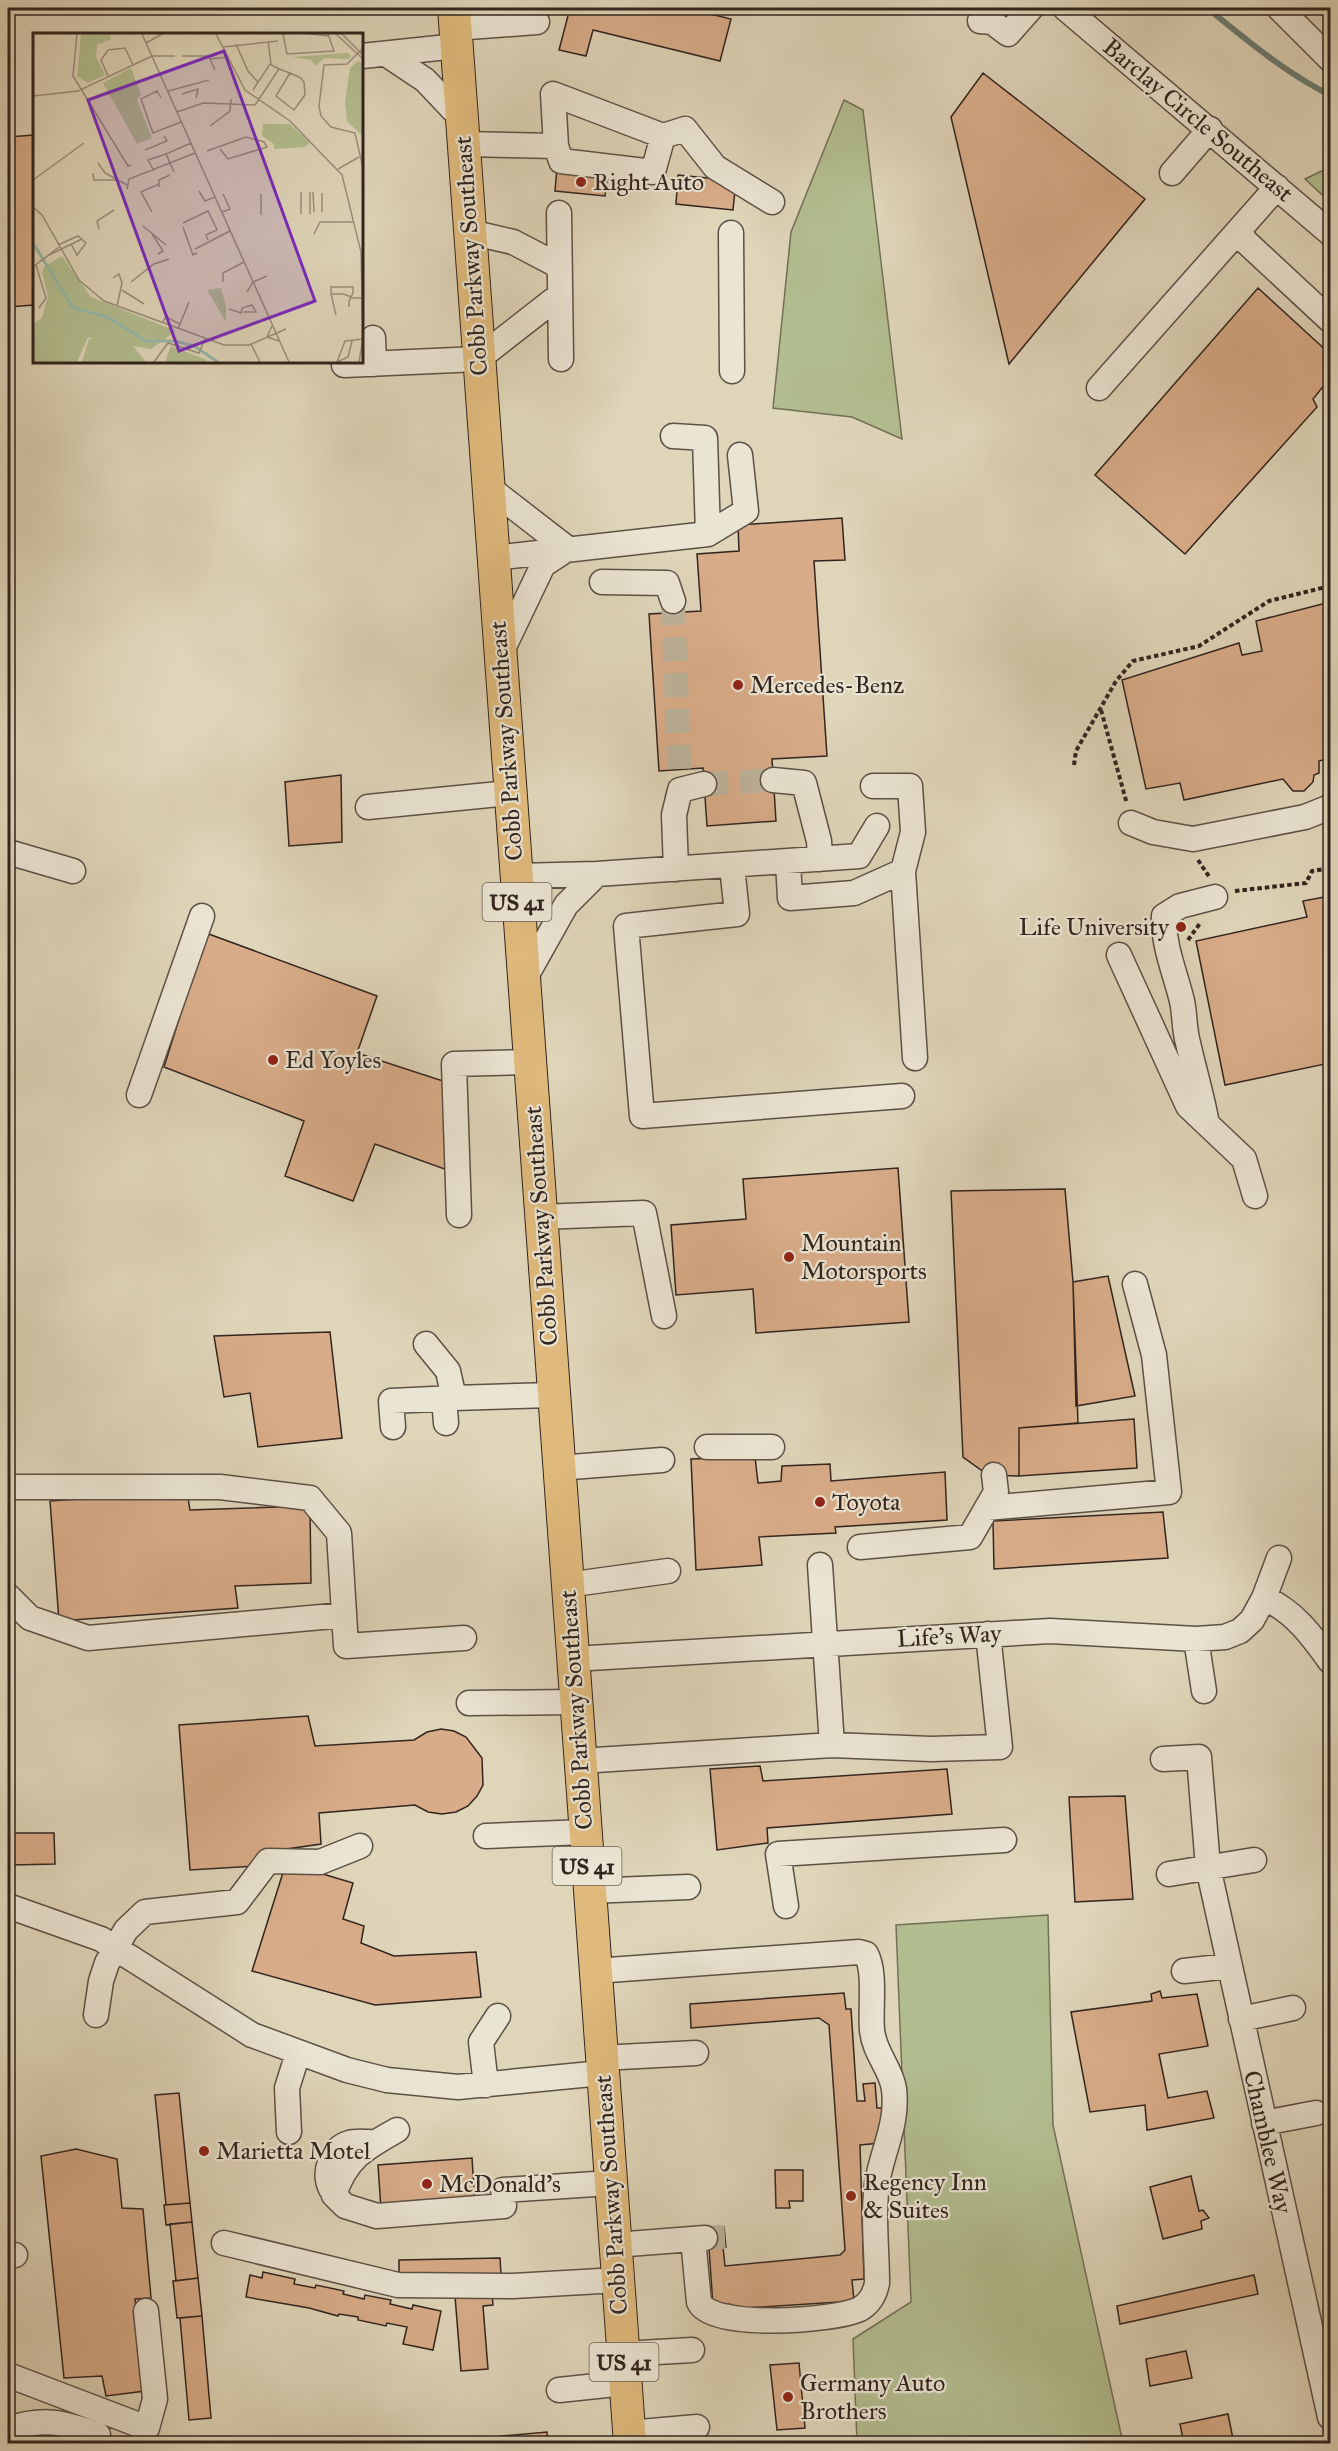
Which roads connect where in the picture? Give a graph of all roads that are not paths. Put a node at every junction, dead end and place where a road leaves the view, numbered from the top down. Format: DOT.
graph roads {
  1 [pos="1031,8"];
  2 [pos="1279,8"];
  3 [pos="1074,10"];
  4 [pos="980,21"];
  5 [pos="537,22"];
  6 [pos="455,27"];
  7 [pos="386,54"];
  8 [pos="363,56"];
  9 [pos="1330,59"];
  10 [pos="1210,129"];
  11 [pos="463,131"];
  12 [pos="663,136"];
  13 [pos="556,146"];
  14 [pos="1172,173"];
  15 [pos="1277,187"];
  16 [pos="772,202"];
  17 [pos="559,213"];
  18 [pos="1239,230"];
  19 [pos="470,232"];
  20 [pos="732,233"];
  21 [pos="1330,233"];
  22 [pos="559,266"];
  23 [pos="560,295"];
  24 [pos="1330,320"];
  25 [pos="373,338"];
  26 [pos="478,359"];
  27 [pos="561,359"];
  28 [pos="374,364"];
  29 [pos="344,365"];
  30 [pos="732,371"];
  31 [pos="1099,387"];
  32 [pos="673,436"];
  33 [pos="740,455"];
  34 [pos="488,487"];
  35 [pos="708,534"];
  36 [pos="568,549"];
  37 [pos="492,558"];
  38 [pos="602,582"];
  39 [pos="673,601"];
  40 [pos="500,655"];
  41 [pos="773,780"];
  42 [pos="704,784"];
  43 [pos="873,786"];
  44 [pos="509,793"];
  45 [pos="369,807"];
  46 [pos="1330,807"];
  47 [pos="1131,823"];
  48 [pos="877,826"];
  49 [pos="8,852"];
  50 [pos="820,859"];
  51 [pos="788,862"];
  52 [pos="732,866"];
  53 [pos="676,869"];
  54 [pos="73,871"];
  55 [pos="903,871"];
  56 [pos="597,874"];
  57 [pos="516,876"];
  58 [pos="1220,892"];
  59 [pos="202,916"];
  60 [pos="1119,954"];
  61 [pos="523,982"];
  62 [pos="915,1058"];
  63 [pos="529,1062"];
  64 [pos="139,1095"];
  65 [pos="902,1096"];
  66 [pos="1207,1124"];
  67 [pos="1255,1196"];
  68 [pos="459,1215"];
  69 [pos="540,1217"];
  70 [pos="1136,1284"];
  71 [pos="664,1316"];
  72 [pos="426,1344"];
  73 [pos="553,1395"];
  74 [pos="449,1398"];
  75 [pos="446,1423"];
  76 [pos="393,1426"];
  77 [pos="707,1447"];
  78 [pos="772,1447"];
  79 [pos="662,1460"];
  80 [pos="558,1468"];
  81 [pos="994,1475"];
  82 [pos="8,1487"];
  83 [pos="987,1508"];
  84 [pos="860,1546"];
  85 [pos="1279,1558"];
  86 [pos="820,1565"];
  87 [pos="668,1571"];
  88 [pos="567,1585"];
  89 [pos="8,1596"];
  90 [pos="1264,1598"];
  91 [pos="344,1615"];
  92 [pos="988,1634"];
  93 [pos="464,1638"];
  94 [pos="1196,1640"];
  95 [pos="826,1643"];
  96 [pos="573,1659"];
  97 [pos="1330,1661"];
  98 [pos="1204,1691"];
  99 [pos="576,1702"];
  100 [pos="469,1704"];
  101 [pos="832,1745"];
  102 [pos="1163,1759"];
  103 [pos="580,1761"];
  104 [pos="585,1832"];
  105 [pos="486,1836"];
  106 [pos="1004,1840"];
  107 [pos="360,1846"];
  108 [pos="1254,1860"];
  109 [pos="1208,1867"];
  110 [pos="1169,1874"];
  111 [pos="688,1887"];
  112 [pos="589,1891"];
  113 [pos="8,1906"];
  114 [pos="786,1906"];
  115 [pos="114,1947"];
  116 [pos="1229,1966"];
  117 [pos="595,1971"];
  118 [pos="1184,1971"];
  119 [pos="1293,2008"];
  120 [pos="96,2015"];
  121 [pos="498,2016"];
  122 [pos="1241,2019"];
  123 [pos="696,2053"];
  124 [pos="298,2054"];
  125 [pos="601,2065"];
  126 [pos="486,2085"];
  127 [pos="1316,2112"];
  128 [pos="1264,2123"];
  129 [pos="289,2132"];
  130 [pos="387,2135"];
  131 [pos="610,2183"];
  132 [pos="224,2243"];
  133 [pos="615,2245"];
  134 [pos="618,2280"];
  135 [pos="146,2311"];
  136 [pos="692,2350"];
  137 [pos="624,2369"];
  138 [pos="8,2375"];
  139 [pos="559,2390"];
  140 [pos="1330,2417"];
  141 [pos="697,2427"];
  142 [pos="8,2429"];
  143 [pos="99,2435"];
  144 [pos="629,2438"];
  1 -- 4 [label="street"];
  2 -- 9 [label="street"];
  3 -- 10 [label="street, Barclay Circle Southeast"];
  5 -- 6 [label="street"];
  6 -- 7 [label="street"];
  6 -- 11 [label="main road, Cobb Parkway Southeast / US 41"];
  7 -- 8 [label="street"];
  7 -- 11 [label="street"];
  10 -- 14 [label="street"];
  10 -- 15 [label="street, Barclay Circle Southeast"];
  11 -- 13 [label="street"];
  11 -- 19 [label="main road, Cobb Parkway Southeast / US 41"];
  12 -- 13 [label="street"];
  12 -- 13 [label="street"];
  12 -- 16 [label="street"];
  15 -- 18 [label="street"];
  15 -- 21 [label="street, Barclay Circle Southeast"];
  17 -- 22 [label="street"];
  18 -- 24 [label="street"];
  18 -- 31 [label="street"];
  19 -- 22 [label="street"];
  19 -- 26 [label="main road, Cobb Parkway Southeast / US 41"];
  20 -- 30 [label="street"];
  22 -- 23 [label="street"];
  23 -- 26 [label="street"];
  23 -- 27 [label="street"];
  25 -- 28 [label="street"];
  26 -- 28 [label="street"];
  26 -- 34 [label="main road, Cobb Parkway Southeast / US 41"];
  28 -- 29 [label="street"];
  32 -- 35 [label="street"];
  33 -- 35 [label="street"];
  34 -- 36 [label="street"];
  34 -- 37 [label="main road, Cobb Parkway Southeast / US 41"];
  35 -- 36 [label="street"];
  36 -- 37 [label="street"];
  36 -- 40 [label="street"];
  37 -- 40 [label="main road, Cobb Parkway Southeast / US 41"];
  38 -- 39 [label="street"];
  40 -- 44 [label="main road, Cobb Parkway Southeast / US 41"];
  41 -- 50 [label="street"];
  42 -- 53 [label="street"];
  43 -- 55 [label="street"];
  44 -- 45 [label="street"];
  44 -- 57 [label="main road, Cobb Parkway Southeast / US 41"];
  46 -- 47 [label="street"];
  48 -- 50 [label="street"];
  49 -- 54 [label="street"];
  50 -- 51 [label="street"];
  51 -- 52 [label="street"];
  51 -- 55 [label="street"];
  52 -- 53 [label="street"];
  52 -- 65 [label="street"];
  53 -- 56 [label="street"];
  55 -- 62 [label="street"];
  56 -- 57 [label="street"];
  56 -- 61 [label="street"];
  57 -- 61 [label="main road, Cobb Parkway Southeast / US 41"];
  58 -- 66 [label="street"];
  59 -- 64 [label="street"];
  60 -- 66 [label="street"];
  61 -- 63 [label="main road, Cobb Parkway Southeast / US 41"];
  63 -- 68 [label="street"];
  63 -- 69 [label="main road, Cobb Parkway Southeast / US 41"];
  66 -- 67 [label="street"];
  69 -- 71 [label="street"];
  69 -- 73 [label="main road, Cobb Parkway Southeast / US 41"];
  70 -- 83 [label="street"];
  72 -- 74 [label="street"];
  73 -- 74 [label="street"];
  73 -- 80 [label="main road, Cobb Parkway Southeast / US 41"];
  74 -- 75 [label="street"];
  74 -- 76 [label="street"];
  77 -- 78 [label="street"];
  79 -- 80 [label="street"];
  80 -- 88 [label="main road, Cobb Parkway Southeast / US 41"];
  81 -- 83 [label="street"];
  82 -- 91 [label="street"];
  83 -- 84 [label="street"];
  85 -- 90 [label="street, Life's Way"];
  86 -- 95 [label="street"];
  87 -- 88 [label="street"];
  88 -- 96 [label="main road, Cobb Parkway Southeast / US 41"];
  89 -- 91 [label="street"];
  90 -- 94 [label="street, Life's Way"];
  90 -- 97 [label="street"];
  91 -- 93 [label="street"];
  92 -- 94 [label="street, Life's Way"];
  92 -- 95 [label="street, Life's Way"];
  92 -- 101 [label="street"];
  94 -- 98 [label="street"];
  95 -- 96 [label="street, Life's Way"];
  95 -- 101 [label="street"];
  96 -- 99 [label="main road, Cobb Parkway Southeast / US 41"];
  99 -- 100 [label="street"];
  99 -- 103 [label="main road, Cobb Parkway Southeast / US 41"];
  101 -- 103 [label="street"];
  102 -- 109 [label="street, Chamblee Way"];
  103 -- 104 [label="main road, Cobb Parkway Southeast / US 41"];
  104 -- 105 [label="street"];
  104 -- 112 [label="main road, Cobb Parkway Southeast / US 41"];
  106 -- 114 [label="street"];
  107 -- 115 [label="street"];
  108 -- 109 [label="street"];
  109 -- 110 [label="street"];
  109 -- 116 [label="street, Chamblee Way"];
  111 -- 112 [label="street"];
  112 -- 117 [label="main road, Cobb Parkway Southeast / US 41"];
  113 -- 115 [label="street"];
  115 -- 120 [label="street"];
  115 -- 124 [label="street"];
  116 -- 118 [label="street"];
  116 -- 122 [label="street, Chamblee Way"];
  117 -- 125 [label="main road, Cobb Parkway Southeast / US 41"];
  117 -- 133 [label="street"];
  119 -- 122 [label="street"];
  121 -- 126 [label="street"];
  122 -- 128 [label="street, Chamblee Way"];
  123 -- 125 [label="street"];
  124 -- 126 [label="street"];
  124 -- 129 [label="street"];
  125 -- 126 [label="street"];
  125 -- 131 [label="main road, Cobb Parkway Southeast / US 41"];
  127 -- 128 [label="street"];
  128 -- 140 [label="street, Chamblee Way"];
  130 -- 131 [label="street"];
  131 -- 133 [label="main road, Cobb Parkway Southeast / US 41"];
  132 -- 134 [label="street"];
  133 -- 134 [label="main road, Cobb Parkway Southeast / US 41"];
  134 -- 137 [label="main road, Cobb Parkway Southeast / US 41"];
  135 -- 138 [label="street"];
  136 -- 137 [label="street"];
  137 -- 139 [label="street"];
  137 -- 144 [label="main road, Cobb Parkway Southeast / US 41"];
  141 -- 144 [label="street"];
  142 -- 143 [label="street"];
}
